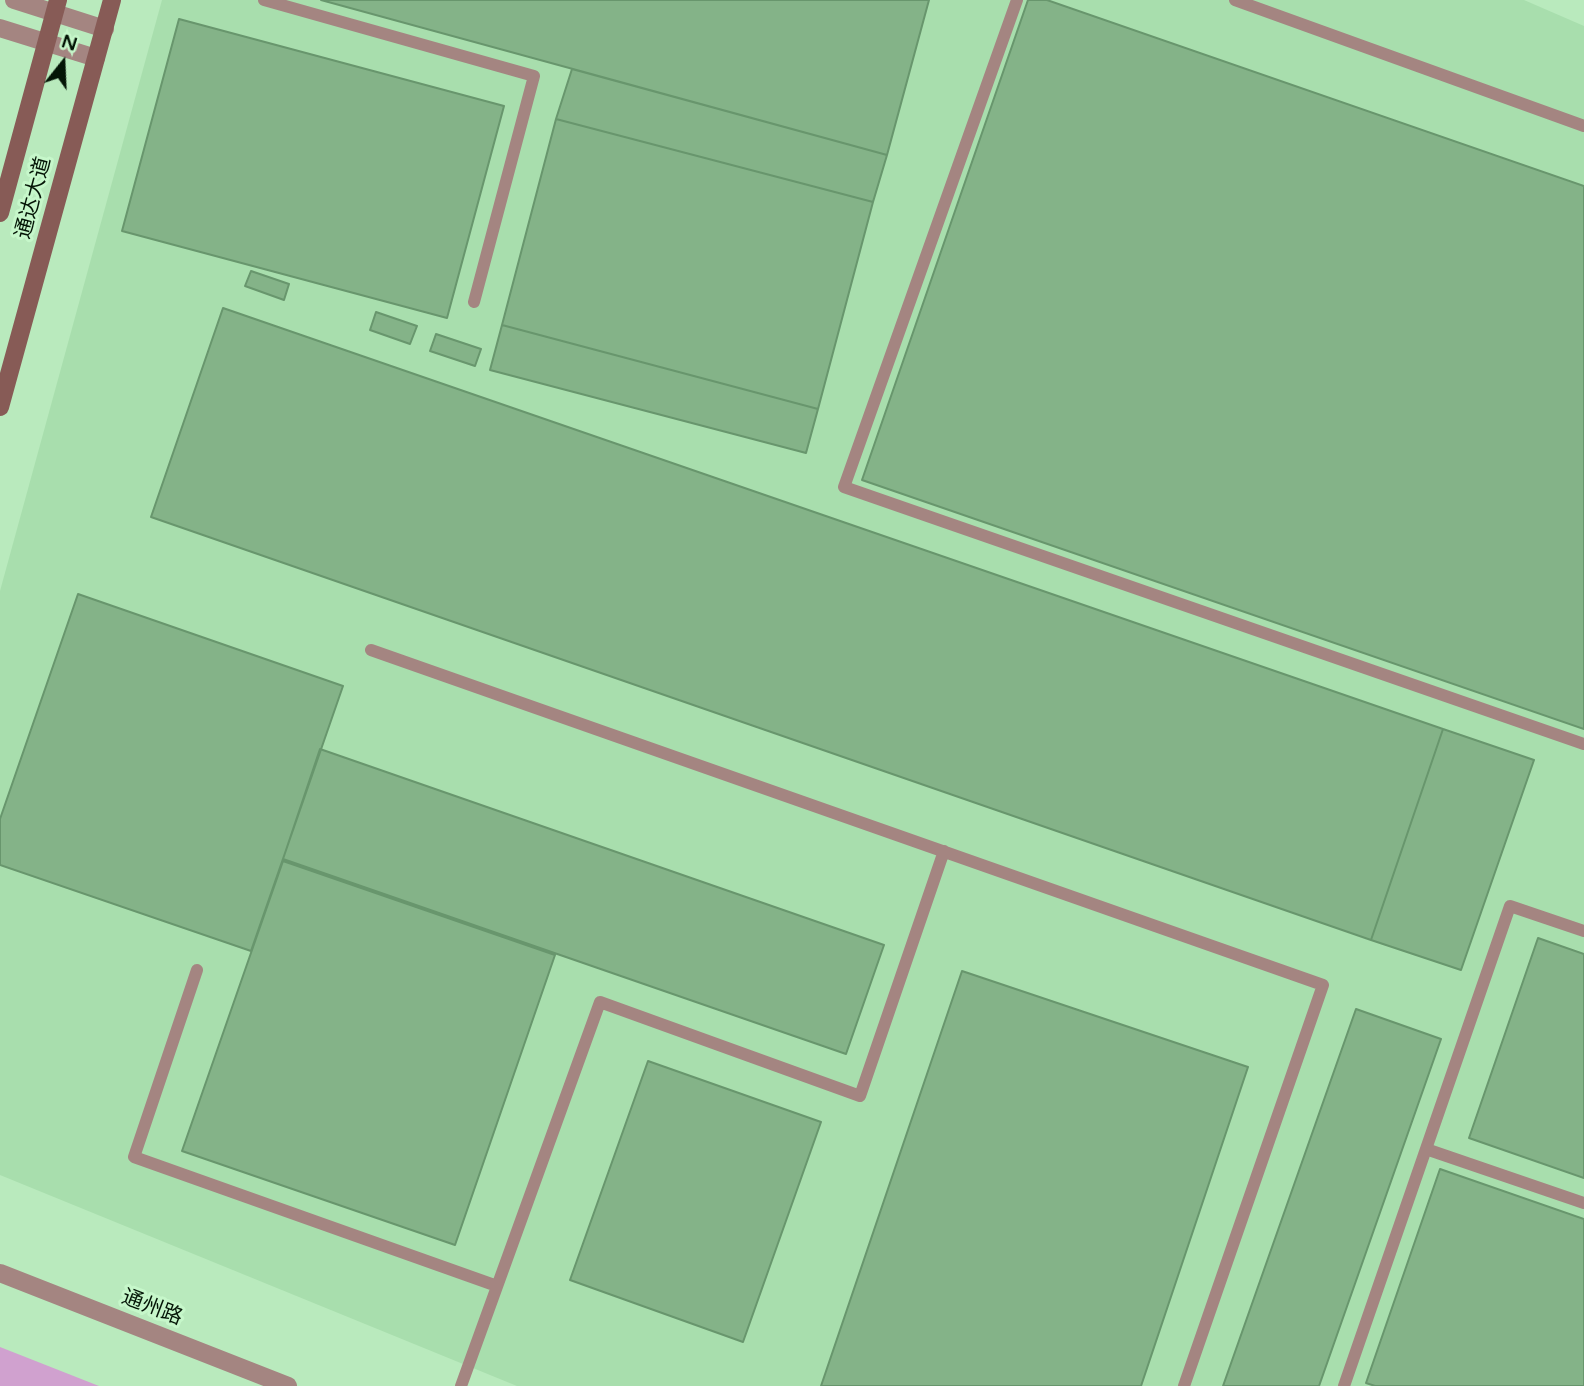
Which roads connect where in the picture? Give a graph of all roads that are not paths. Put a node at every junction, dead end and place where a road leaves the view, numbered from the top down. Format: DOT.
graph roads {
  1 [pos="14,0"];
  2 [pos="112,0"];
  3 [pos="264,0"];
  4 [pos="1017,0"];
  5 [pos="1235,0"];
  6 [pos="56,6"];
  7 [pos="0,28"];
  8 [pos="104,29"];
  9 [pos="46,43"];
  10 [pos="96,58"];
  11 [pos="1584,126"];
  12 [pos="0,213"];
  13 [pos="474,302"];
  14 [pos="0,407"];
  15 [pos="371,650"];
  16 [pos="1584,744"];
  17 [pos="944,851"];
  18 [pos="1584,932"];
  19 [pos="197,970"];
  20 [pos="1426,1149"];
  21 [pos="1584,1203"];
  22 [pos="0,1273"];
  23 [pos="497,1286"];
  24 [pos="288,1386"];
  25 [pos="461,1386"];
  26 [pos="1184,1386"];
  27 [pos="1344,1386"];
  1 -- 6 [label="street"];
  2 -- 8 [label="main road, 通达大道"];
  3 -- 13 [label="lane"];
  4 -- 16 [label="lane"];
  5 -- 11 [label="lane"];
  6 -- 8 [label="street"];
  6 -- 9 [label="main road, 通达大道"];
  7 -- 9 [label="street"];
  8 -- 10 [label="main road, 通达大道"];
  9 -- 10 [label="street"];
  9 -- 12 [label="main road, 通达大道"];
  10 -- 14 [label="main road, 通达大道"];
  15 -- 17 [label="lane"];
  17 -- 23 [label="lane"];
  17 -- 26 [label="lane"];
  18 -- 20 [label="lane"];
  19 -- 23 [label="lane"];
  20 -- 21 [label="lane"];
  20 -- 27 [label="lane"];
  22 -- 24 [label="street, 通州路"];
  23 -- 25 [label="lane"];
}
